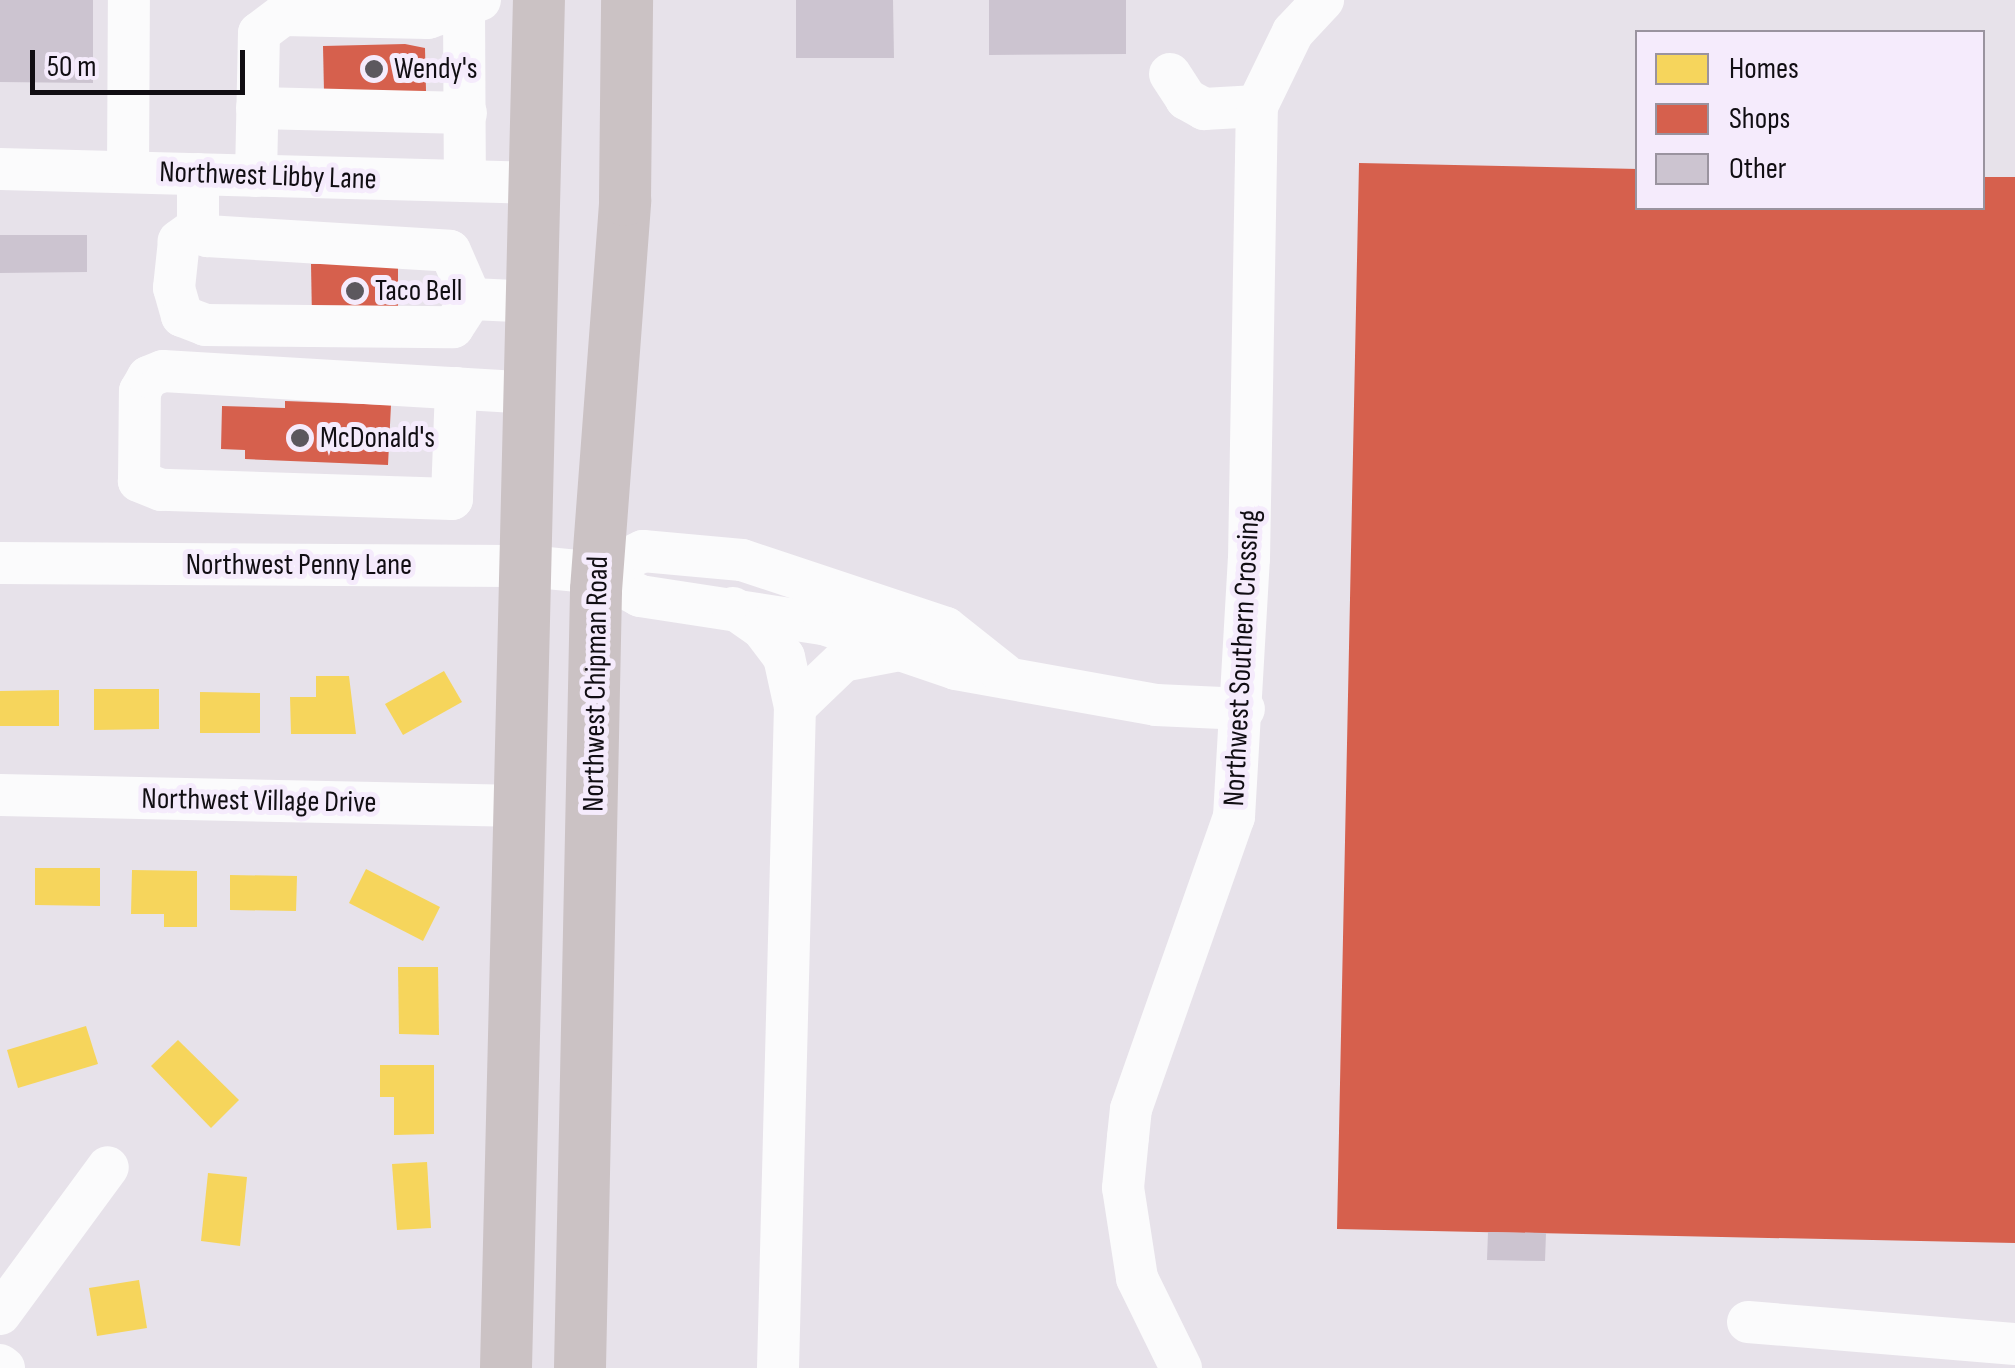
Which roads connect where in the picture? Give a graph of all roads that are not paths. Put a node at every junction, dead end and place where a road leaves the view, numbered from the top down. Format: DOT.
graph roads {
  1 [pos="129,0"];
  2 [pos="539,0"];
  3 [pos="627,0"];
  4 [pos="1323,0"];
  5 [pos="472,5"];
  6 [pos="1170,74"];
  7 [pos="1257,106"];
  8 [pos="258,108"];
  9 [pos="466,113"];
  10 [pos="0,169"];
  11 [pos="128,172"];
  12 [pos="198,174"];
  13 [pos="256,176"];
  14 [pos="465,181"];
  15 [pos="537,183"];
  16 [pos="198,227"];
  17 [pos="471,299"];
  18 [pos="534,302"];
  19 [pos="456,388"];
  20 [pos="532,393"];
  21 [pos="316,497"];
  22 [pos="0,564"];
  23 [pos="312,565"];
  24 [pos="527,566"];
  25 [pos="597,573"];
  26 [pos="732,607"];
  27 [pos="900,650"];
  28 [pos="1008,676"];
  29 [pos="796,708"];
  30 [pos="1244,709"];
  31 [pos="0,795"];
  32 [pos="518,806"];
  33 [pos="108,1167"];
  34 [pos="0,1314"];
  35 [pos="1748,1322"];
  36 [pos="2015,1344"];
  37 [pos="506,1368"];
  38 [pos="580,1368"];
  39 [pos="778,1368"];
  40 [pos="1181,1368"];
  1 -- 11 [label="street"];
  2 -- 15 [label="main road"];
  3 -- 25 [label="main road, Northwest Chipman Road"];
  4 -- 7 [label="street, Northwest Southern Crossing"];
  5 -- 8 [label="street"];
  5 -- 9 [label="street"];
  6 -- 7 [label="street"];
  7 -- 30 [label="street, Northwest Southern Crossing"];
  8 -- 9 [label="street"];
  8 -- 13 [label="street"];
  9 -- 14 [label="street"];
  10 -- 11 [label="street, Northwest Libby Lane"];
  11 -- 12 [label="street, Northwest Libby Lane"];
  12 -- 13 [label="street, Northwest Libby Lane"];
  12 -- 16 [label="street"];
  13 -- 14 [label="street, Northwest Libby Lane"];
  14 -- 15 [label="street, Northwest Libby Lane"];
  15 -- 18 [label="main road"];
  16 -- 17 [label="street"];
  16 -- 17 [label="street"];
  17 -- 18 [label="street"];
  18 -- 20 [label="main road"];
  19 -- 20 [label="street"];
  19 -- 21 [label="street"];
  19 -- 21 [label="street"];
  20 -- 24 [label="main road"];
  21 -- 23 [label="street"];
  22 -- 23 [label="street, Northwest Penny Lane"];
  23 -- 24 [label="street, Northwest Penny Lane"];
  24 -- 25 [label="street, Northwest Penny Lane"];
  24 -- 32 [label="main road"];
  25 -- 26 [label="street"];
  25 -- 28 [label="street"];
  25 -- 38 [label="main road, Northwest Chipman Road"];
  26 -- 27 [label="street"];
  26 -- 29 [label="street"];
  27 -- 28 [label="street"];
  27 -- 29 [label="street"];
  28 -- 30 [label="street"];
  29 -- 39 [label="street"];
  30 -- 40 [label="street, Northwest Southern Crossing"];
  31 -- 32 [label="street, Northwest Village Drive"];
  32 -- 37 [label="main road"];
  33 -- 34 [label="street"];
  35 -- 36 [label="street"];
}
